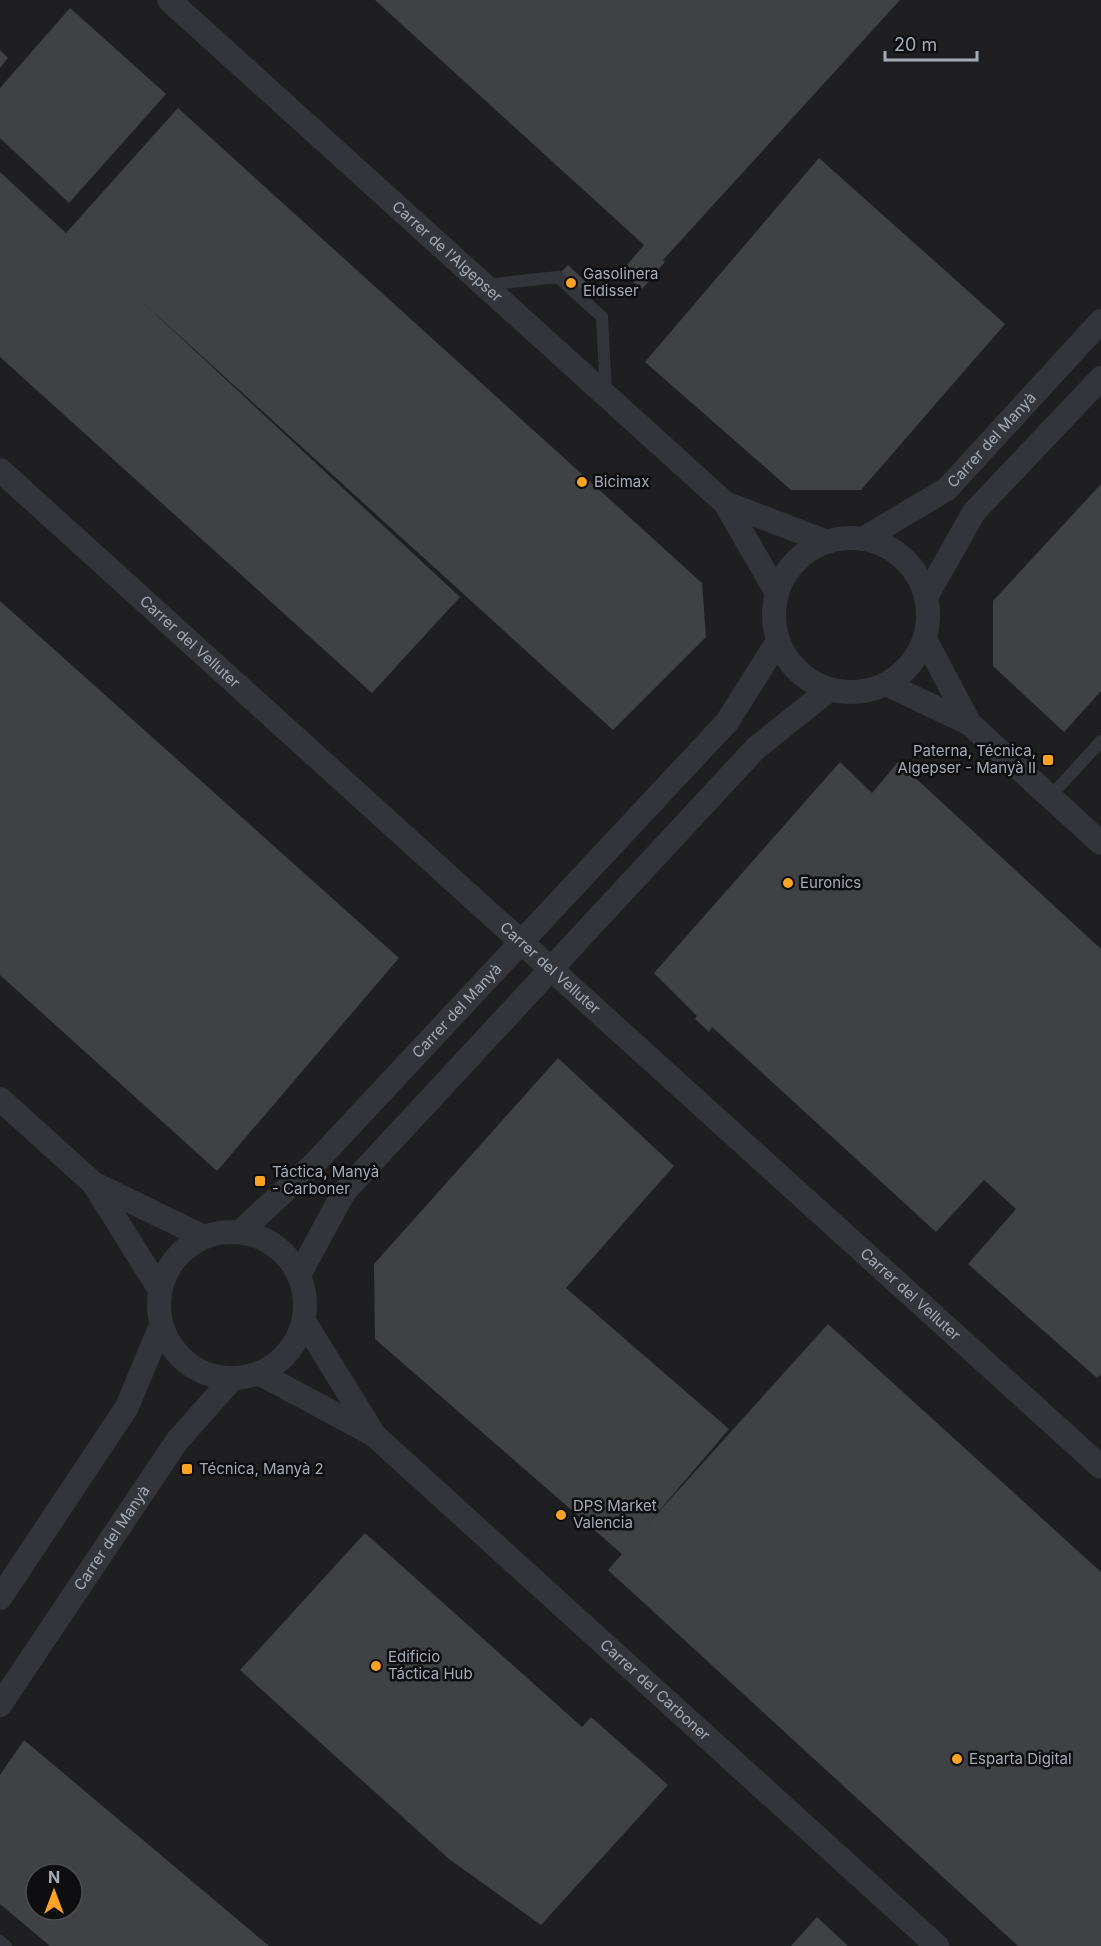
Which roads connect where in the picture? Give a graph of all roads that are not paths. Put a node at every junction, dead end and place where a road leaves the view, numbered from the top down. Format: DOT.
graph roads {
  1 [pos="169,0"];
  2 [pos="483,285"];
  3 [pos="1101,321"];
  4 [pos="1101,378"];
  5 [pos="606,396"];
  6 [pos="0,470"];
  7 [pos="725,503"];
  8 [pos="863,539"];
  9 [pos="827,542"];
  10 [pos="777,593"];
  11 [pos="926,597"];
  12 [pos="925,639"];
  13 [pos="778,641"];
  14 [pos="886,684"];
  15 [pos="830,690"];
  16 [pos="970,724"];
  17 [pos="1101,741"];
  18 [pos="1050,797"];
  19 [pos="1101,843"];
  20 [pos="521,942"];
  21 [pos="551,969"];
  22 [pos="0,1099"];
  23 [pos="93,1184"];
  24 [pos="240,1232"];
  25 [pos="204,1237"];
  26 [pos="299,1275"];
  27 [pos="160,1290"];
  28 [pos="304,1321"];
  29 [pos="161,1325"];
  30 [pos="259,1373"];
  31 [pos="233,1378"];
  32 [pos="374,1435"];
  33 [pos="1101,1467"];
  34 [pos="0,1598"];
  35 [pos="0,1705"];
  36 [pos="0,1941"];
  37 [pos="6,1946"];
  38 [pos="937,1946"];
  1 -- 2 [label="street, Carrer de l'Algepser"];
  2 -- 5 [label="street, Carrer de l'Algepser"];
  2 -- 5 [label="lane"];
  3 -- 8 [label="street, Carrer del Manyà"];
  4 -- 11 [label="street"];
  5 -- 7 [label="street, Carrer de l'Algepser"];
  6 -- 20 [label="street, Carrer del Velluter"];
  7 -- 9 [label="street"];
  7 -- 10 [label="street"];
  8 -- 9 [label="street"];
  8 -- 11 [label="street"];
  9 -- 10 [label="street"];
  10 -- 13 [label="street"];
  11 -- 12 [label="street"];
  12 -- 14 [label="street"];
  12 -- 16 [label="street"];
  13 -- 15 [label="street"];
  13 -- 20 [label="street, Carrer del Manyà"];
  14 -- 15 [label="street"];
  14 -- 16 [label="street"];
  15 -- 21 [label="street"];
  16 -- 18 [label="street"];
  17 -- 18 [label="lane"];
  18 -- 19 [label="street"];
  20 -- 21 [label="street, Carrer del Velluter"];
  20 -- 24 [label="street, Carrer del Manyà"];
  21 -- 26 [label="street"];
  21 -- 33 [label="street, Carrer del Velluter"];
  22 -- 23 [label="street"];
  23 -- 25 [label="street"];
  23 -- 27 [label="street"];
  24 -- 25 [label="street"];
  24 -- 26 [label="street"];
  25 -- 27 [label="street"];
  26 -- 28 [label="street"];
  27 -- 29 [label="street"];
  28 -- 30 [label="street"];
  28 -- 32 [label="street, Carrer del Carboner"];
  29 -- 31 [label="street"];
  29 -- 34 [label="street"];
  30 -- 31 [label="street"];
  30 -- 32 [label="street, Carrer del Carboner"];
  31 -- 35 [label="street, Carrer del Manyà"];
  32 -- 38 [label="street, Carrer del Carboner"];
  36 -- 37 [label="lane"];
}
